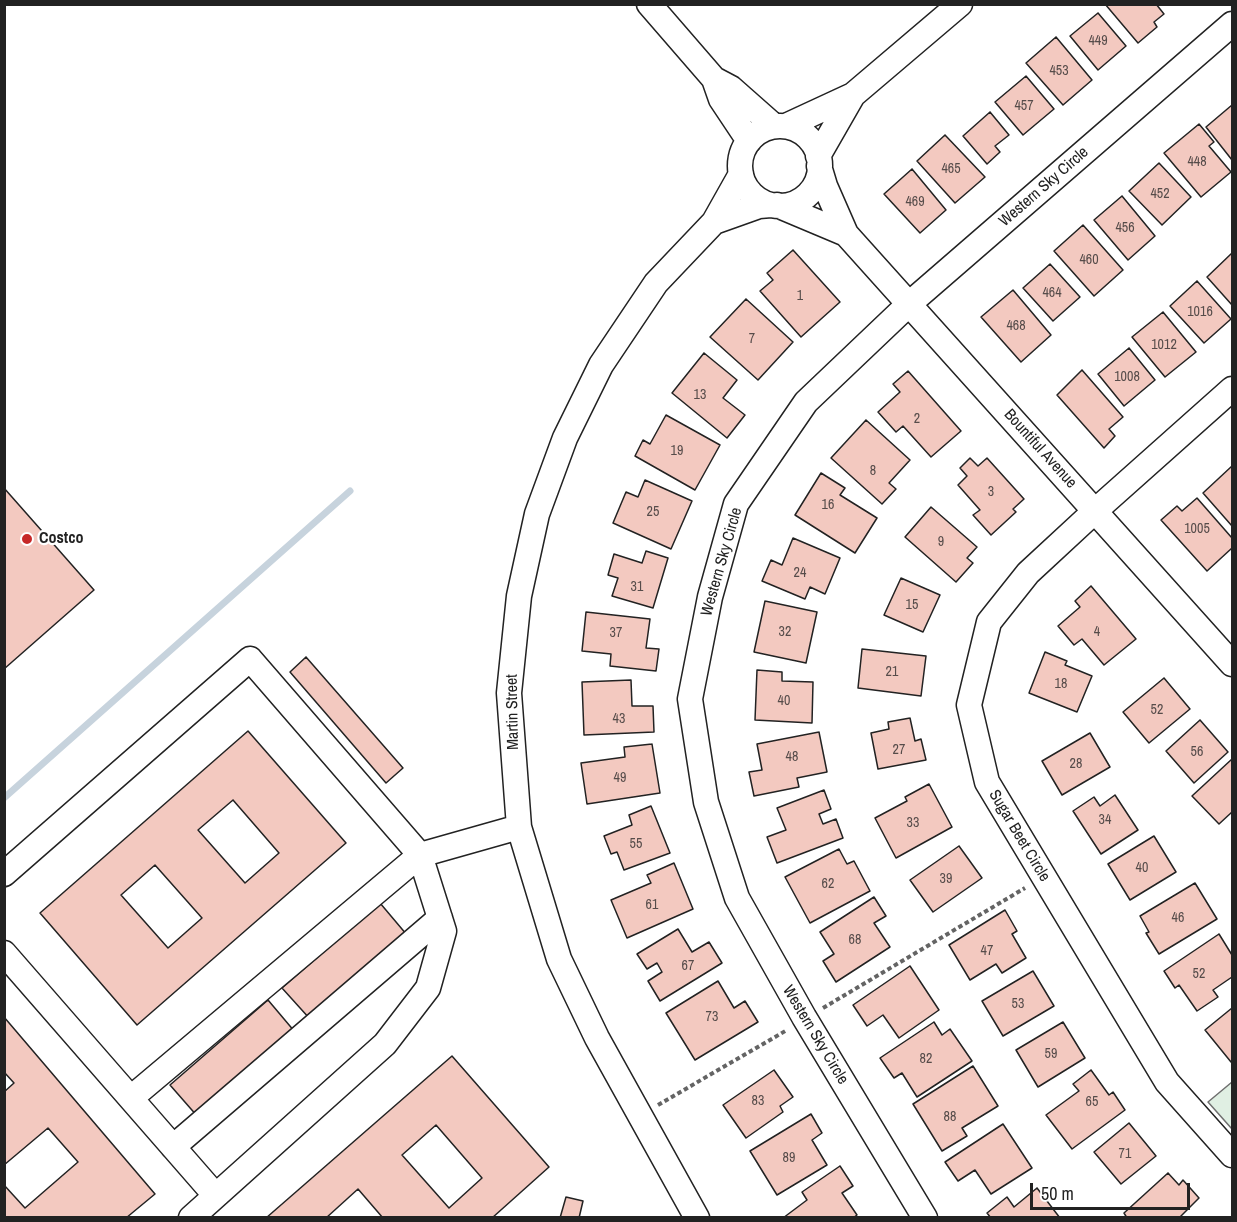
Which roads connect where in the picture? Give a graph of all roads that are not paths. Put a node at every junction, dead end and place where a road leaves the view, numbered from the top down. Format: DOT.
graph roads {
  1 [pos="649,4"];
  2 [pos="960,4"];
  3 [pos="1233,24"];
  4 [pos="714,79"];
  5 [pos="852,95"];
  6 [pos="780,126"];
  7 [pos="749,141"];
  8 [pos="818,161"];
  9 [pos="741,174"];
  10 [pos="774,205"];
  11 [pos="714,222"];
  12 [pos="846,234"];
  13 [pos="909,304"];
  14 [pos="1233,389"];
  15 [pos="1095,510"];
  16 [pos="1233,664"];
  17 [pos="519,827"];
  18 [pos="420,855"];
  19 [pos="4,874"];
  20 [pos="440,918"];
  21 [pos="4,953"];
  22 [pos="131,1098"];
  23 [pos="173,1147"];
  24 [pos="1233,1155"];
  25 [pos="215,1196"];
  26 [pos="191,1218"];
  27 [pos="697,1218"];
  28 [pos="925,1218"];
  1 -- 4 [label="street"];
  2 -- 5 [label="street"];
  3 -- 13 [label="street, Western Sky Circle"];
  4 -- 6 [label="street"];
  4 -- 7 [label="street"];
  5 -- 6 [label="street"];
  5 -- 8 [label="street"];
  6 -- 7 [label="street"];
  6 -- 8 [label="street"];
  7 -- 9 [label="street"];
  8 -- 10 [label="street"];
  8 -- 12 [label="street, Bountiful Avenue"];
  9 -- 10 [label="street"];
  9 -- 11 [label="street, Martin Street"];
  10 -- 11 [label="street, Martin Street"];
  10 -- 12 [label="street, Bountiful Avenue"];
  11 -- 17 [label="street, Martin Street"];
  12 -- 13 [label="street, Bountiful Avenue"];
  13 -- 15 [label="street, Bountiful Avenue"];
  13 -- 28 [label="street, Western Sky Circle"];
  14 -- 15 [label="street, Sugar Beet Circle"];
  15 -- 16 [label="street, Bountiful Avenue"];
  15 -- 24 [label="street, Sugar Beet Circle"];
  17 -- 18 [label="street"];
  17 -- 27 [label="street, Martin Street"];
  18 -- 19 [label="street"];
  18 -- 20 [label="street"];
  18 -- 22 [label="street"];
  20 -- 23 [label="street"];
  20 -- 25 [label="street"];
  21 -- 22 [label="street"];
  22 -- 23 [label="street"];
  23 -- 25 [label="street"];
  25 -- 26 [label="street"];
}
